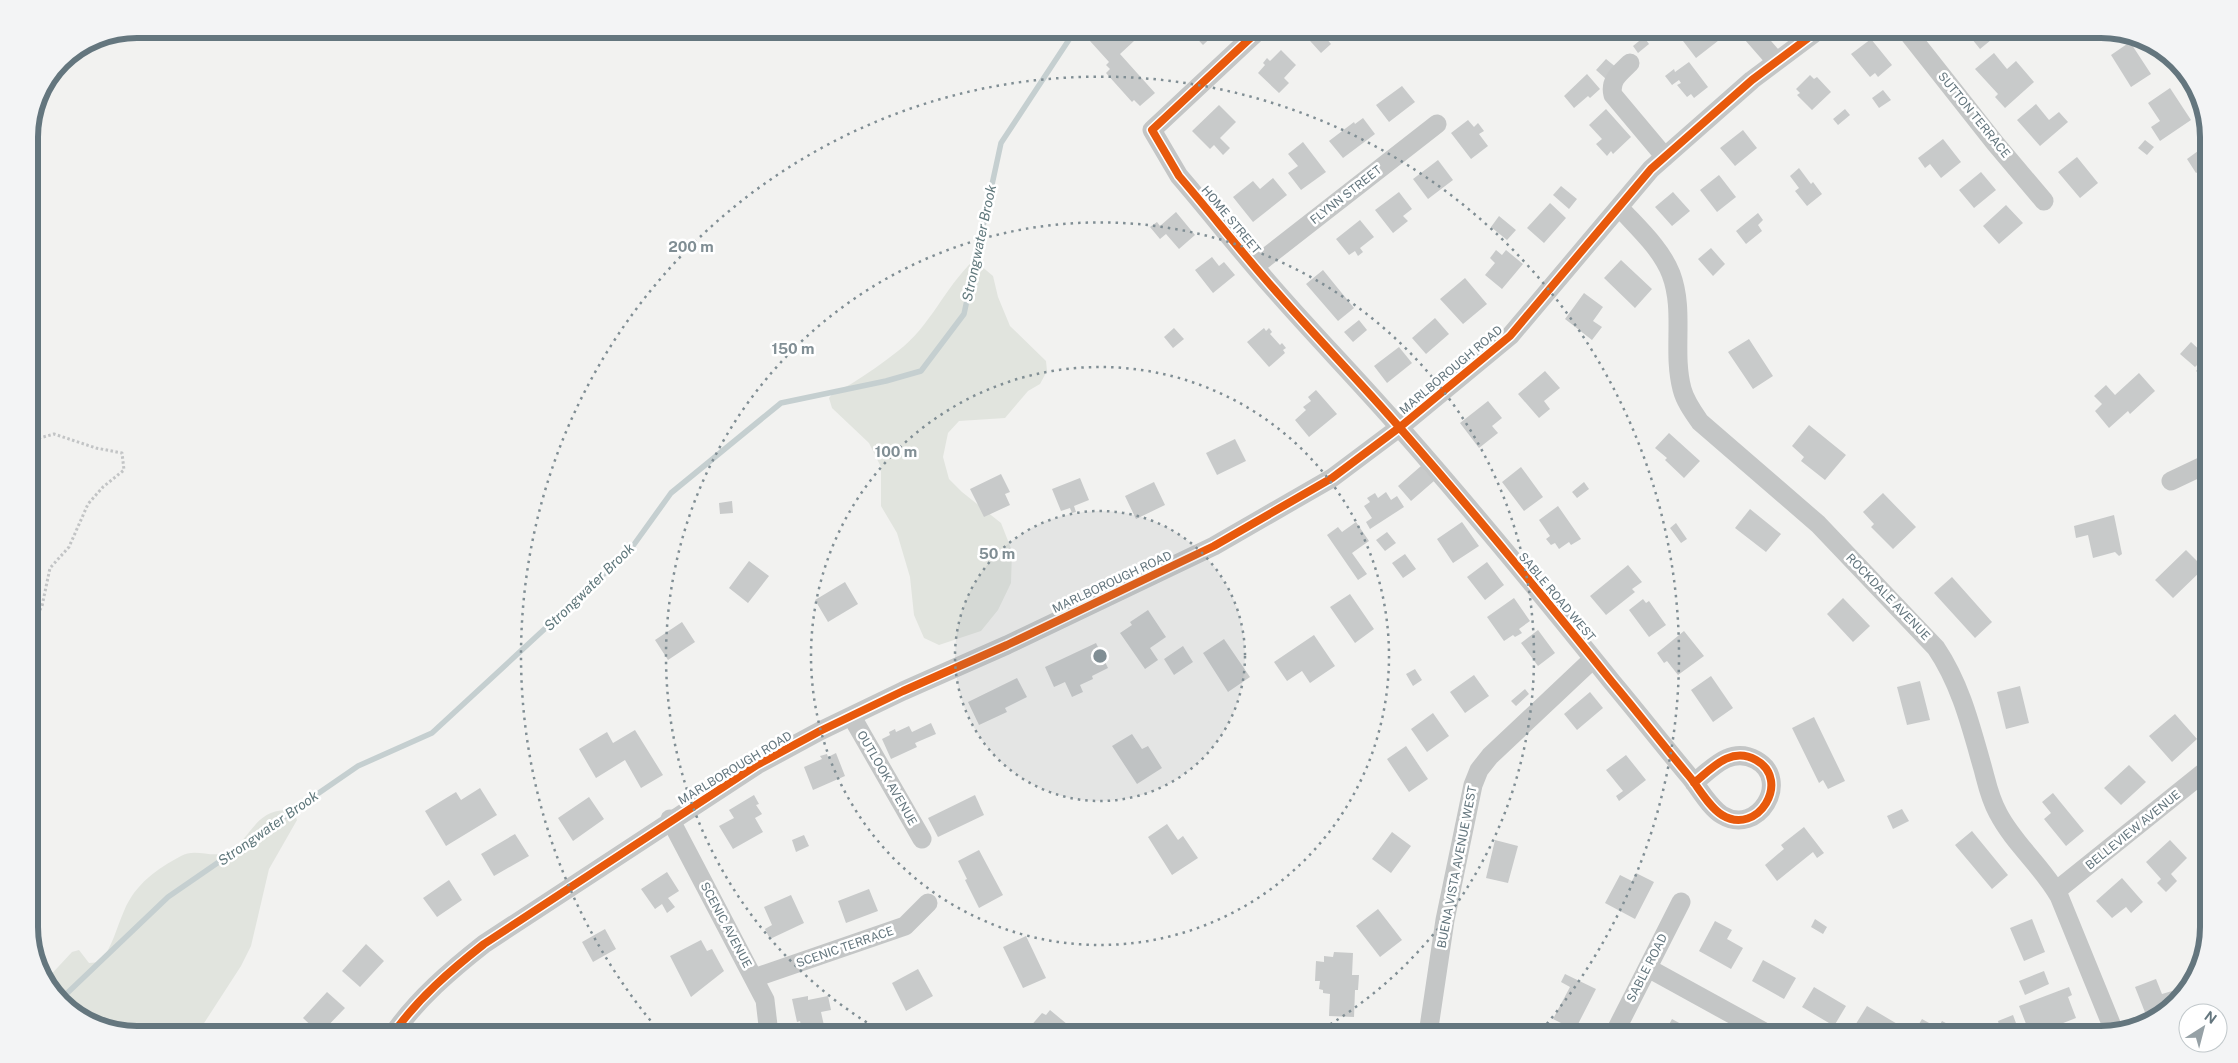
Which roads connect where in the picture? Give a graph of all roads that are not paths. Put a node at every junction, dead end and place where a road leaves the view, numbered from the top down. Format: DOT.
graph roads {
  1 [pos="1250,38"];
  2 [pos="1756,38"];
  3 [pos="1808,38"];
  4 [pos="1912,38"];
  5 [pos="1776,61"];
  6 [pos="1630,62"];
  7 [pos="1437,124"];
  8 [pos="1665,157"];
  9 [pos="2044,200"];
  10 [pos="1619,207"];
  11 [pos="1255,266"];
  12 [pos="1400,427"];
  13 [pos="2200,467"];
  14 [pos="2172,481"];
  15 [pos="1593,658"];
  16 [pos="852,717"];
  17 [pos="2200,775"];
  18 [pos="1694,783"];
  19 [pos="670,820"];
  20 [pos="922,839"];
  21 [pos="2056,891"];
  22 [pos="1681,902"];
  23 [pos="928,903"];
  24 [pos="1648,968"];
  25 [pos="754,978"];
  26 [pos="2112,1025"];
  27 [pos="399,1026"];
  28 [pos="768,1026"];
  29 [pos="1429,1026"];
  30 [pos="1618,1026"];
  31 [pos="1753,1026"];
  1 -- 11 [label="street, HOME STREET"];
  2 -- 5 [label="street"];
  3 -- 5 [label="street, MARLBOROUGH ROAD"];
  4 -- 9 [label="street, SUTTON TERRACE"];
  5 -- 8 [label="street, MARLBOROUGH ROAD"];
  6 -- 8 [label="street"];
  7 -- 11 [label="street, FLYNN STREET"];
  8 -- 10 [label="street, MARLBOROUGH ROAD"];
  10 -- 12 [label="street, MARLBOROUGH ROAD"];
  10 -- 21 [label="street, ROCKDALE AVENUE"];
  11 -- 12 [label="street, HOME STREET"];
  12 -- 15 [label="street, SABLE ROAD WEST"];
  12 -- 16 [label="street, MARLBOROUGH ROAD"];
  13 -- 14 [label="street"];
  15 -- 18 [label="street, SABLE ROAD WEST"];
  15 -- 29 [label="street, BUENA VISTA AVENUE WEST"];
  16 -- 19 [label="street, MARLBOROUGH ROAD"];
  16 -- 20 [label="street, OUTLOOK AVENUE"];
  17 -- 21 [label="street, BELLEVIEW AVENUE"];
  19 -- 25 [label="street, SCENIC AVENUE"];
  19 -- 27 [label="street, MARLBOROUGH ROAD"];
  21 -- 26 [label="street, ROCKDALE AVENUE"];
  22 -- 24 [label="street, SABLE ROAD"];
  23 -- 25 [label="street, SCENIC TERRACE"];
  24 -- 30 [label="street, SABLE ROAD"];
  24 -- 31 [label="street"];
  25 -- 28 [label="street, SCENIC AVENUE"];
}
